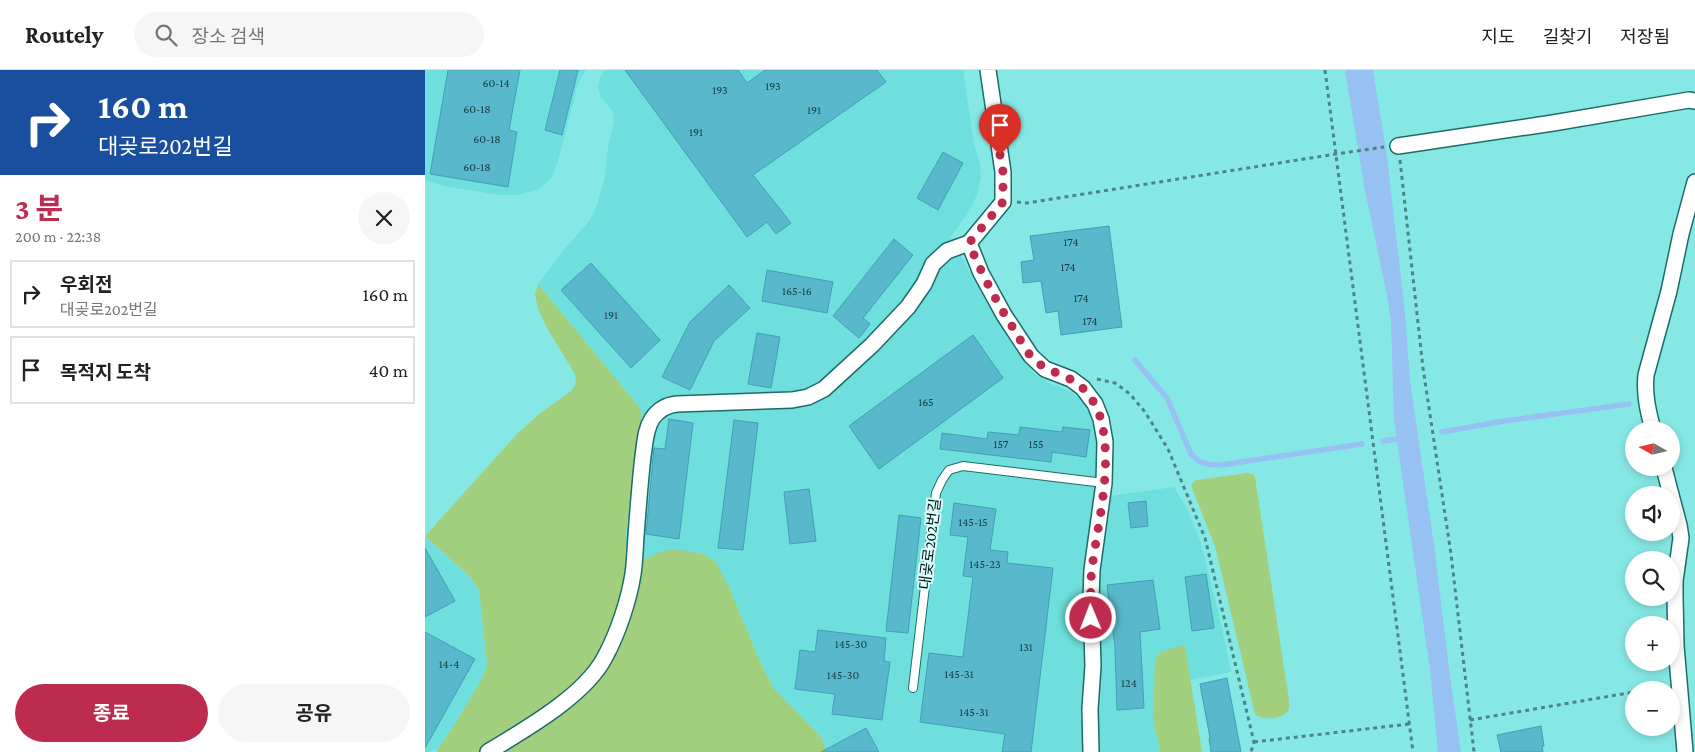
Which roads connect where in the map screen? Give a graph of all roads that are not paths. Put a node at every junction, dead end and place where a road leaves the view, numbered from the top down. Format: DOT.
graph roads {
  1 [pos="988,70"];
  2 [pos="1695,101"];
  3 [pos="1398,146"];
  4 [pos="1695,182"];
  5 [pos="969,243"];
  6 [pos="1651,421"];
  7 [pos="1104,483"];
  8 [pos="1680,532"];
  9 [pos="913,688"];
  10 [pos="488,752"];
  11 [pos="1091,752"];
  12 [pos="1685,752"];
  1 -- 5 [label="street"];
  2 -- 3 [label="street"];
  4 -- 6 [label="street"];
  5 -- 7 [label="street"];
  5 -- 10 [label="street"];
  7 -- 9 [label="lane, 대곶로202번길"];
  7 -- 11 [label="street"];
  8 -- 12 [label="street"];
}
